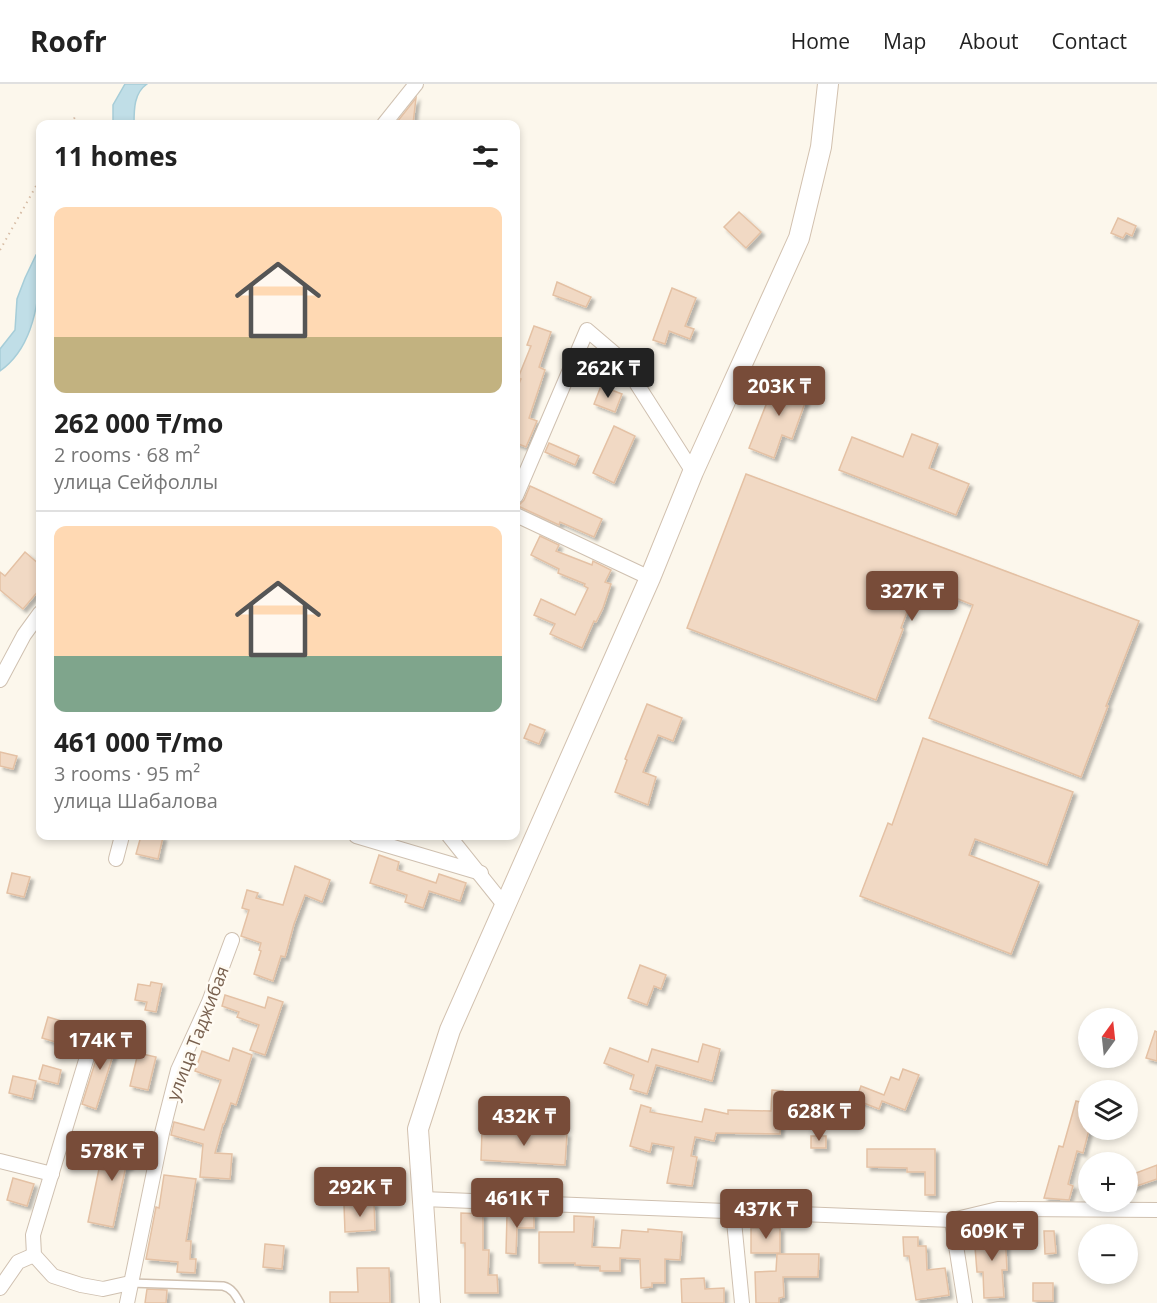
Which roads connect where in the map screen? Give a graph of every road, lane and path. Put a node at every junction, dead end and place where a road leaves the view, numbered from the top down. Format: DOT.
graph roads {
  1 [pos="416,84"];
  2 [pos="828,84"];
  3 [pos="75,117"];
  4 [pos="73,120"];
  5 [pos="387,120"];
  6 [pos="36,186"];
  7 [pos="0,250"];
  8 [pos="693,472"];
  9 [pos="520,487"];
  10 [pos="520,517"];
  11 [pos="650,578"];
  12 [pos="36,618"];
  13 [pos="0,681"];
  14 [pos="121,840"];
  15 [pos="369,840"];
  16 [pos="452,840"];
  17 [pos="116,860"];
  18 [pos="480,873"];
  19 [pos="505,906"];
  20 [pos="232,940"];
  21 [pos="90,1047"];
  22 [pos="0,1161"];
  23 [pos="52,1174"];
  24 [pos="423,1199"];
  25 [pos="1157,1210"];
  26 [pos="733,1211"];
  27 [pos="952,1220"];
  28 [pos="34,1255"];
  29 [pos="130,1283"];
  30 [pos="0,1288"];
  31 [pos="127,1303"];
  32 [pos="240,1303"];
  33 [pos="430,1303"];
  34 [pos="742,1303"];
  35 [pos="965,1303"];
  1 -- 5 [label="street"];
  2 -- 8 [label="street"];
  3 -- 4 [label="path"];
  6 -- 7 [label="path"];
  8 -- 9 [label="street"];
  8 -- 11 [label="street"];
  10 -- 11 [label="street"];
  11 -- 19 [label="street"];
  12 -- 13 [label="street"];
  14 -- 17 [label="street"];
  15 -- 18 [label="street"];
  16 -- 18 [label="street"];
  18 -- 19 [label="street"];
  19 -- 24 [label="street"];
  20 -- 29 [label="street, улица Таджибая"];
  21 -- 23 [label="street"];
  22 -- 23 [label="street"];
  23 -- 28 [label="street"];
  24 -- 26 [label="street"];
  24 -- 33 [label="street"];
  25 -- 27 [label="street"];
  26 -- 27 [label="street"];
  26 -- 34 [label="street"];
  27 -- 35 [label="street"];
  28 -- 29 [label="street"];
  28 -- 30 [label="street"];
  29 -- 31 [label="street, улица Таджибая"];
  29 -- 32 [label="lane"];
}
